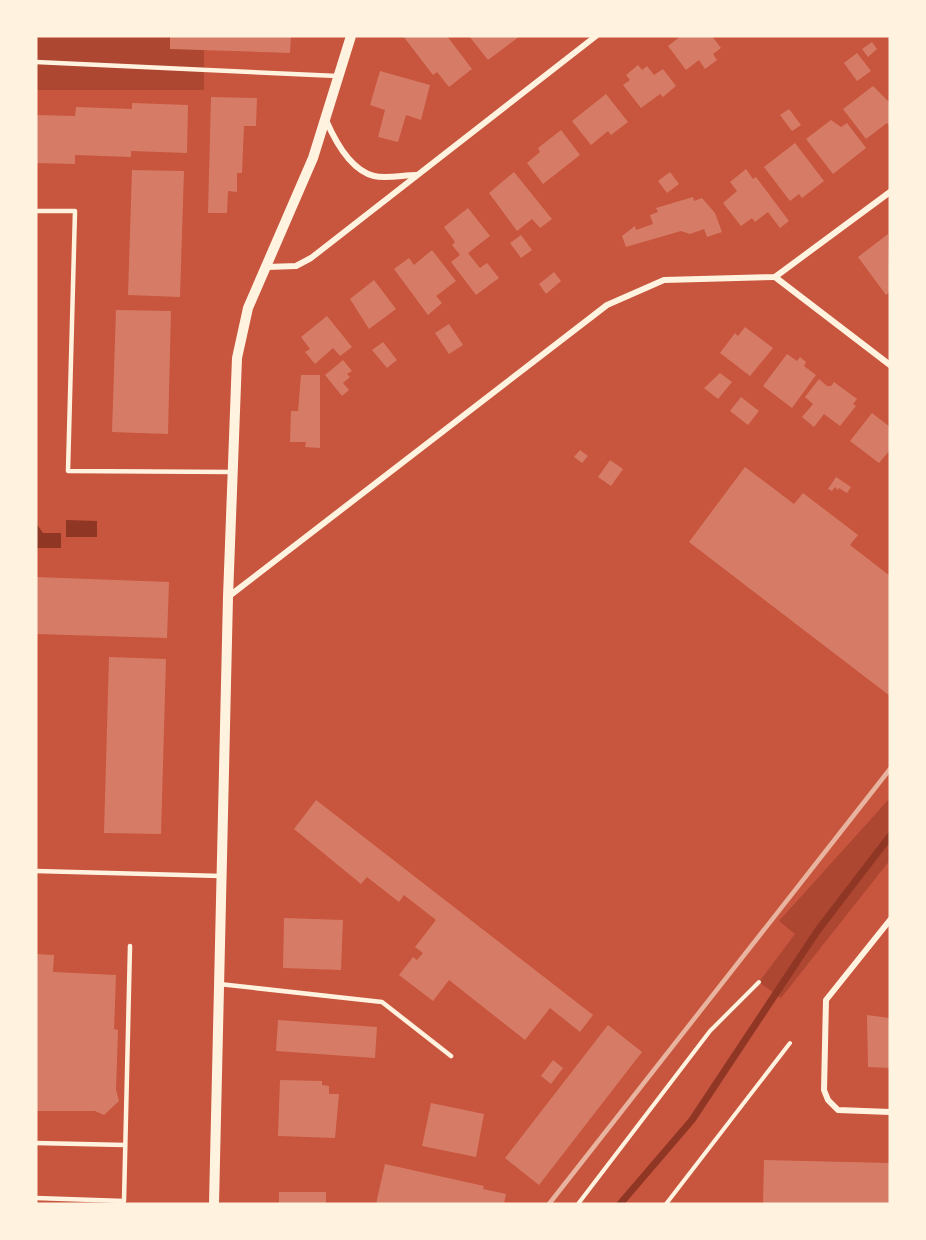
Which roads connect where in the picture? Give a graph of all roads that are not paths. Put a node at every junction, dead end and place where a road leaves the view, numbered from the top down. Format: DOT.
graph roads {
  1 [pos="351,36"];
  2 [pos="596,36"];
  3 [pos="36,62"];
  4 [pos="340,76"];
  5 [pos="326,120"];
  6 [pos="417,175"];
  7 [pos="890,192"];
  8 [pos="36,211"];
  9 [pos="267,267"];
  10 [pos="775,277"];
  11 [pos="890,364"];
  12 [pos="232,472"];
  13 [pos="228,597"];
  14 [pos="36,871"];
  15 [pos="221,876"];
  16 [pos="890,920"];
  17 [pos="130,946"];
  18 [pos="219,984"];
  19 [pos="451,1056"];
  20 [pos="890,1112"];
  21 [pos="36,1143"];
  22 [pos="125,1145"];
  23 [pos="36,1198"];
  24 [pos="214,1204"];
  1 -- 4 [label="street"];
  2 -- 6 [label="street"];
  3 -- 4 [label="lane"];
  4 -- 5 [label="street"];
  5 -- 6 [label="street"];
  5 -- 9 [label="street"];
  6 -- 9 [label="street"];
  7 -- 10 [label="street"];
  8 -- 12 [label="lane"];
  9 -- 12 [label="street"];
  10 -- 11 [label="street"];
  10 -- 13 [label="street"];
  12 -- 13 [label="street"];
  13 -- 15 [label="street"];
  14 -- 15 [label="lane"];
  15 -- 18 [label="street"];
  16 -- 20 [label="street"];
  17 -- 22 [label="lane"];
  18 -- 19 [label="lane"];
  18 -- 24 [label="street"];
  21 -- 22 [label="lane"];
  22 -- 23 [label="lane"];
}
